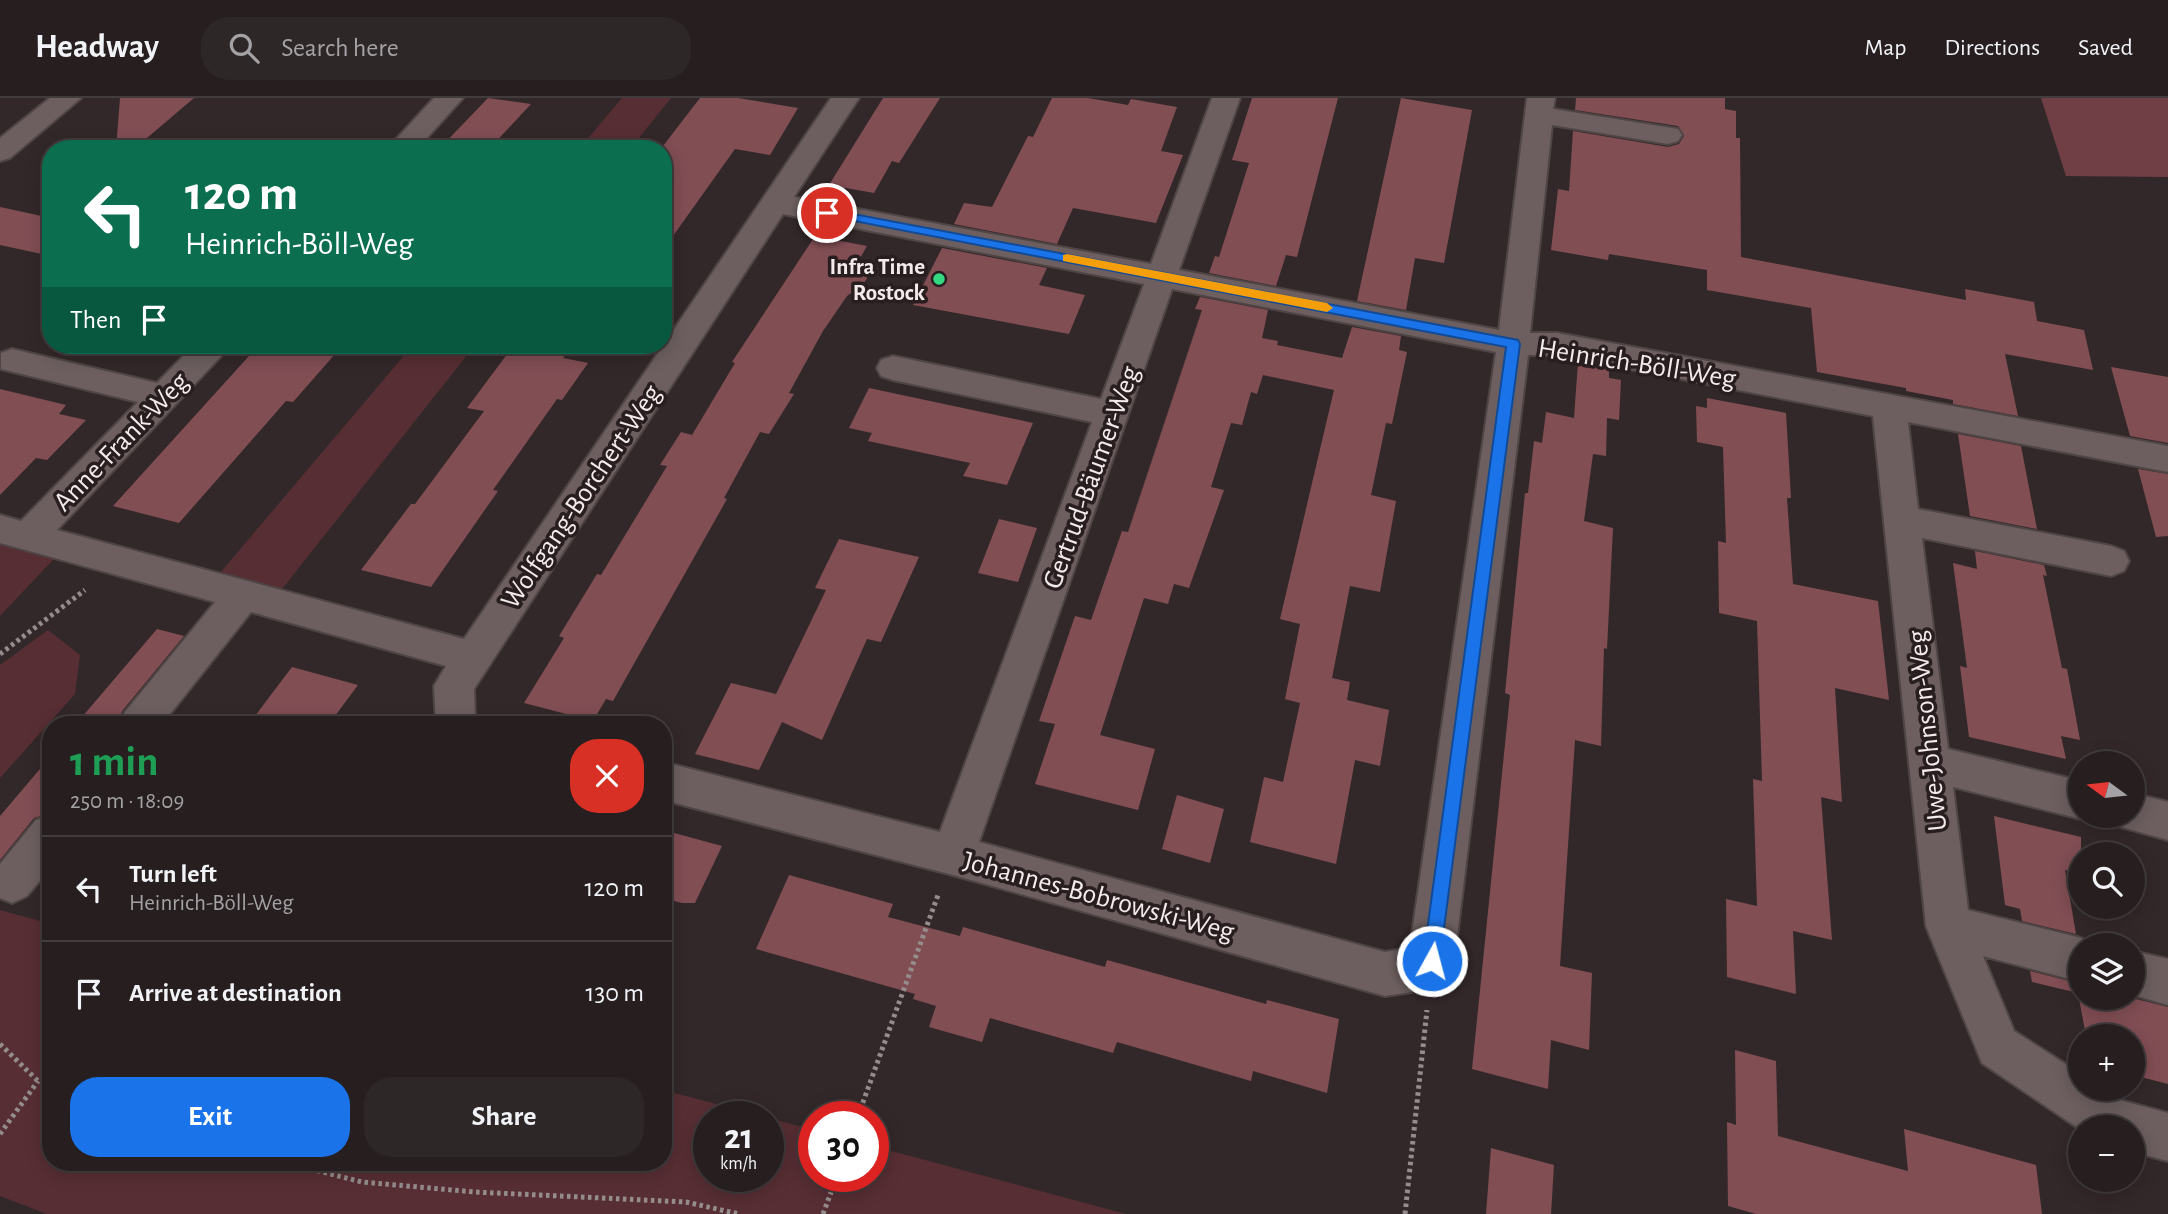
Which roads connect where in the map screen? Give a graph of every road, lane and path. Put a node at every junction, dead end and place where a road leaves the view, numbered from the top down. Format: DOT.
graph roads {
  1 [pos="67,98"];
  2 [pos="449,98"];
  3 [pos="845,98"];
  4 [pos="1226,98"];
  5 [pos="1540,106"];
  6 [pos="1668,135"];
  7 [pos="409,140"];
  8 [pos="0,152"];
  9 [pos="776,203"];
  10 [pos="1163,276"];
  11 [pos="1513,344"];
  12 [pos="204,354"];
  13 [pos="12,361"];
  14 [pos="893,368"];
  15 [pos="163,396"];
  16 [pos="1889,406"];
  17 [pos="1112,414"];
  18 [pos="2168,459"];
  19 [pos="1902,520"];
  20 [pos="14,533"];
  21 [pos="2111,561"];
  22 [pos="122,562"];
  23 [pos="243,595"];
  24 [pos="0,654"];
  25 [pos="472,657"];
  26 [pos="145,716"];
  27 [pos="455,716"];
  28 [pos="1930,763"];
  29 [pos="672,783"];
  30 [pos="2068,797"];
  31 [pos="2146,815"];
  32 [pos="2168,821"];
  33 [pos="42,845"];
  34 [pos="953,855"];
  35 [pos="12,882"];
  36 [pos="1948,926"];
  37 [pos="2068,957"];
  38 [pos="1432,961"];
  39 [pos="2145,976"];
  40 [pos="2168,982"];
  41 [pos="0,1044"];
  42 [pos="38,1081"];
  43 [pos="42,1082"];
  44 [pos="863,1101"];
  45 [pos="2101,1115"];
  46 [pos="2145,1131"];
  47 [pos="0,1134"];
  48 [pos="2168,1137"];
  49 [pos="319,1171"];
  50 [pos="831,1192"];
  51 [pos="739,1214"];
  52 [pos="823,1214"];
  53 [pos="1405,1214"];
  1 -- 8 [label="street"];
  2 -- 7 [label="street"];
  3 -- 9 [label="street, Wolfgang-Borchert-Weg"];
  4 -- 10 [label="street, Gertrud-Bäumer-Weg"];
  5 -- 6 [label="street"];
  5 -- 11 [label="street"];
  9 -- 10 [label="street, Heinrich-Böll-Weg"];
  9 -- 25 [label="street, Wolfgang-Borchert-Weg"];
  10 -- 11 [label="street, Heinrich-Böll-Weg"];
  10 -- 17 [label="street, Gertrud-Bäumer-Weg"];
  11 -- 16 [label="street, Heinrich-Böll-Weg"];
  11 -- 38 [label="street"];
  12 -- 15 [label="street, Anne-Frank-Weg"];
  13 -- 15 [label="street"];
  14 -- 17 [label="street"];
  15 -- 20 [label="street, Anne-Frank-Weg"];
  16 -- 18 [label="street, Heinrich-Böll-Weg"];
  16 -- 19 [label="street, Uwe-Johnson-Weg"];
  17 -- 34 [label="street, Gertrud-Bäumer-Weg"];
  19 -- 21 [label="street"];
  19 -- 28 [label="street, Uwe-Johnson-Weg"];
  20 -- 22 [label="street, Anne-Frank-Weg"];
  22 -- 23 [label="street, Anne-Frank-Weg"];
  22 -- 24 [label="path"];
  23 -- 25 [label="street, Anne-Frank-Weg"];
  23 -- 26 [label="street"];
  25 -- 27 [label="street, Wolfgang-Borchert-Weg"];
  28 -- 30 [label="street"];
  28 -- 36 [label="street, Uwe-Johnson-Weg"];
  29 -- 34 [label="street, Johannes-Bobrowski-Weg"];
  31 -- 32 [label="street"];
  33 -- 35 [label="street"];
  34 -- 38 [label="street, Johannes-Bobrowski-Weg"];
  34 -- 44 [label="path"];
  36 -- 37 [label="street"];
  36 -- 45 [label="street, Uwe-Johnson-Weg"];
  38 -- 53 [label="path"];
  39 -- 40 [label="street"];
  41 -- 42 [label="path"];
  42 -- 43 [label="path"];
  42 -- 47 [label="path"];
  46 -- 48 [label="street"];
  49 -- 51 [label="path"];
  50 -- 52 [label="path"];
}
